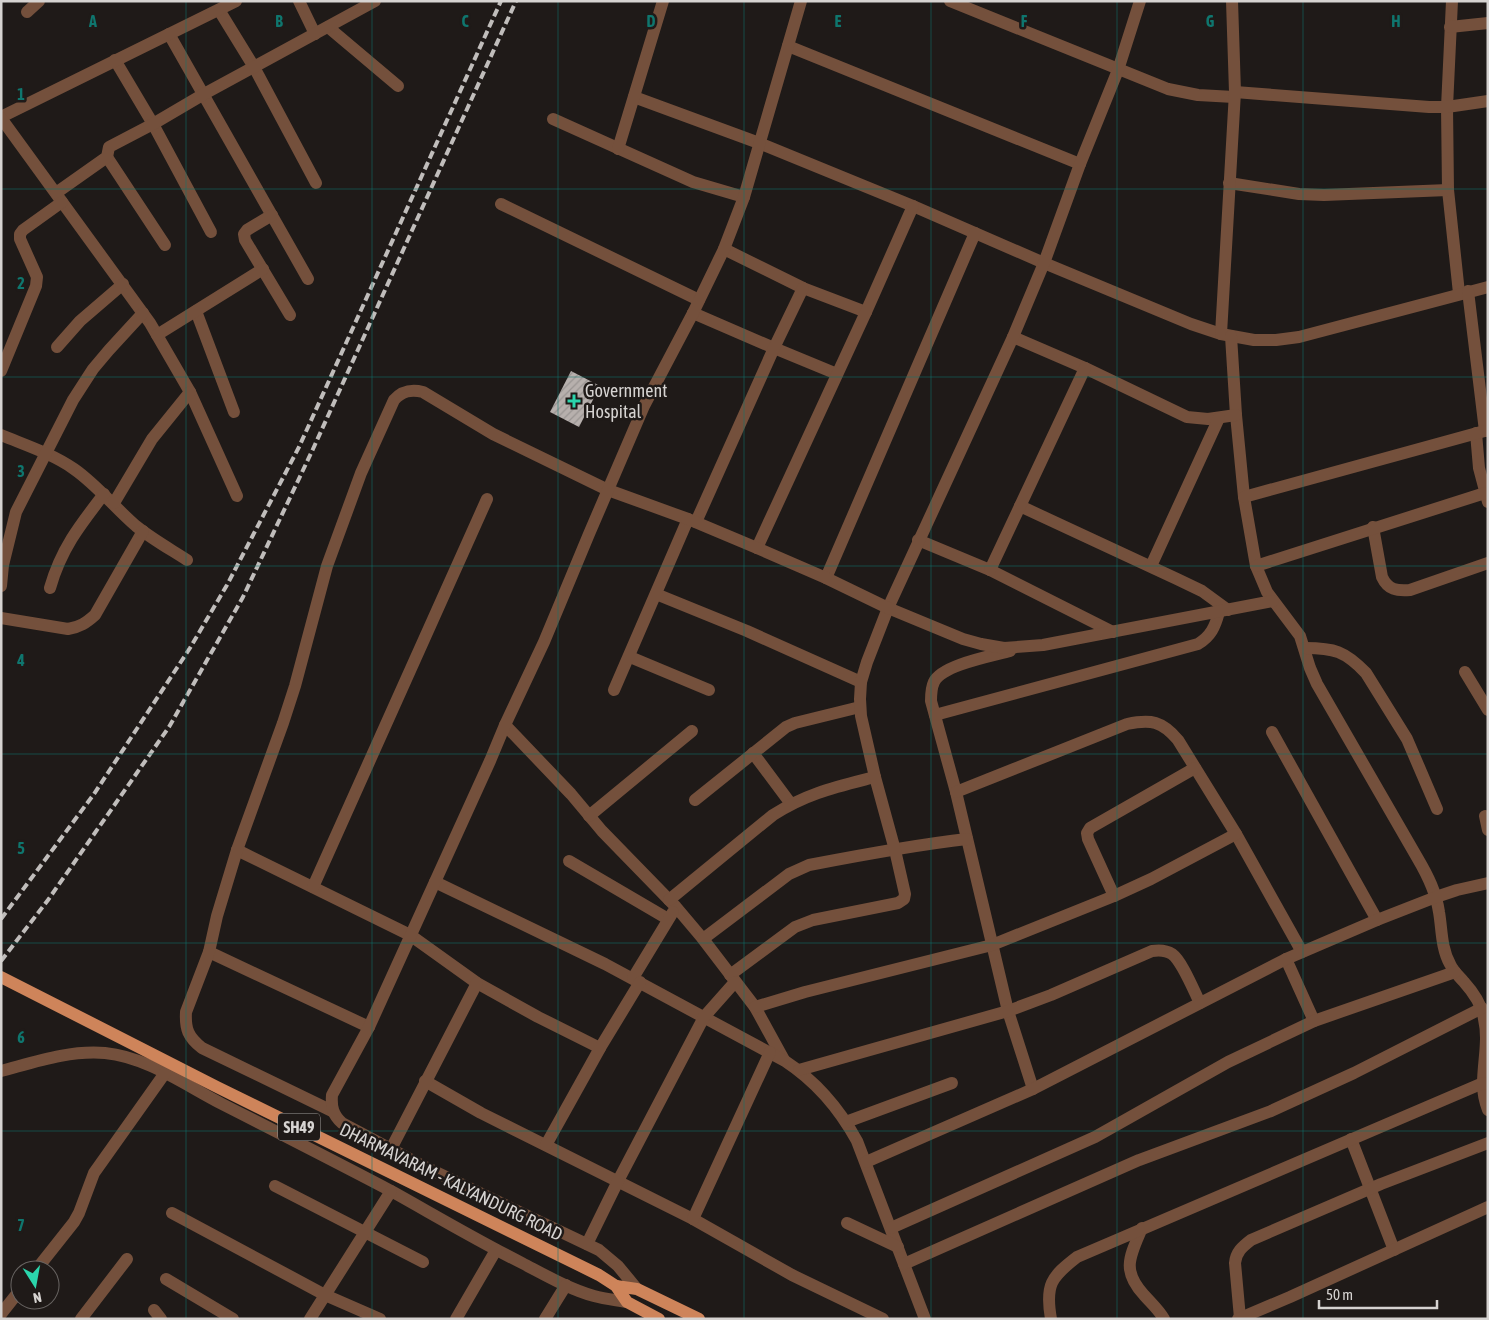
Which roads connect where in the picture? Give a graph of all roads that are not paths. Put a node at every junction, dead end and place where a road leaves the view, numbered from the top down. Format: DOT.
graph roads {
  1 [pos="39,1"];
  2 [pos="236,1"];
  3 [pos="299,1"];
  4 [pos="375,1"];
  5 [pos="663,1"];
  6 [pos="801,1"];
  7 [pos="950,1"];
  8 [pos="1140,1"];
  9 [pos="1232,1"];
  10 [pos="1452,1"];
  11 [pos="219,10"];
  12 [pos="27,12"];
  13 [pos="1488,23"];
  14 [pos="328,27"];
  15 [pos="1450,27"];
  16 [pos="169,34"];
  17 [pos="315,34"];
  18 [pos="788,46"];
  19 [pos="115,60"];
  20 [pos="254,67"];
  21 [pos="1118,70"];
  22 [pos="398,86"];
  23 [pos="204,94"];
  24 [pos="1235,95"];
  25 [pos="634,97"];
  26 [pos="1488,101"];
  27 [pos="1447,107"];
  28 [pos="1,117"];
  29 [pos="553,120"];
  30 [pos="153,124"];
  31 [pos="759,143"];
  32 [pos="618,149"];
  33 [pos="107,157"];
  34 [pos="1080,164"];
  35 [pos="316,183"];
  36 [pos="1230,183"];
  37 [pos="1448,190"];
  38 [pos="59,197"];
  39 [pos="744,197"];
  40 [pos="501,204"];
  41 [pos="913,206"];
  42 [pos="272,215"];
  43 [pos="211,232"];
  44 [pos="976,233"];
  45 [pos="165,244"];
  46 [pos="724,249"];
  47 [pos="1044,263"];
  48 [pos="263,270"];
  49 [pos="308,279"];
  50 [pos="122,284"];
  51 [pos="1488,286"];
  52 [pos="803,288"];
  53 [pos="1464,292"];
  54 [pos="699,300"];
  55 [pos="196,311"];
  56 [pos="866,312"];
  57 [pos="693,313"];
  58 [pos="144,314"];
  59 [pos="290,315"];
  60 [pos="157,335"];
  61 [pos="1226,335"];
  62 [pos="1013,337"];
  63 [pos="57,347"];
  64 [pos="774,348"];
  65 [pos="1085,368"];
  66 [pos="1,371"];
  67 [pos="837,374"];
  68 [pos="190,392"];
  69 [pos="234,412"];
  70 [pos="1236,415"];
  71 [pos="1219,418"];
  72 [pos="1483,431"];
  73 [pos="1,435"];
  74 [pos="46,454"];
  75 [pos="608,490"];
  76 [pos="104,494"];
  77 [pos="237,496"];
  78 [pos="1244,497"];
  79 [pos="1486,497"];
  80 [pos="487,499"];
  81 [pos="114,503"];
  82 [pos="1020,506"];
  83 [pos="692,521"];
  84 [pos="1373,528"];
  85 [pos="143,531"];
  86 [pos="918,540"];
  87 [pos="757,548"];
  88 [pos="187,560"];
  89 [pos="1488,563"];
  90 [pos="1151,566"];
  91 [pos="1256,566"];
  92 [pos="990,570"];
  93 [pos="826,578"];
  94 [pos="1,586"];
  95 [pos="50,588"];
  96 [pos="656,594"];
  97 [pos="1273,601"];
  98 [pos="888,608"];
  99 [pos="1224,611"];
  100 [pos="1,618"];
  101 [pos="1113,632"];
  102 [pos="1023,648"];
  103 [pos="1304,648"];
  104 [pos="630,657"];
  105 [pos="1465,672"];
  106 [pos="861,682"];
  107 [pos="614,690"];
  108 [pos="708,690"];
  109 [pos="860,707"];
  110 [pos="1488,710"];
  111 [pos="935,715"];
  112 [pos="505,725"];
  113 [pos="692,731"];
  114 [pos="1272,732"];
  115 [pos="753,753"];
  116 [pos="1195,768"];
  117 [pos="875,777"];
  118 [pos="956,792"];
  119 [pos="695,800"];
  120 [pos="791,804"];
  121 [pos="1437,809"];
  122 [pos="589,816"];
  123 [pos="1485,816"];
  124 [pos="1488,830"];
  125 [pos="1236,834"];
  126 [pos="967,839"];
  127 [pos="238,850"];
  128 [pos="895,850"];
  129 [pos="569,861"];
  130 [pos="435,882"];
  131 [pos="1488,882"];
  132 [pos="313,887"];
  133 [pos="1114,896"];
  134 [pos="1436,898"];
  135 [pos="672,904"];
  136 [pos="668,919"];
  137 [pos="1377,920"];
  138 [pos="410,935"];
  139 [pos="703,939"];
  140 [pos="992,944"];
  141 [pos="209,952"];
  142 [pos="1302,952"];
  143 [pos="1286,959"];
  144 [pos="1455,972"];
  145 [pos="1,977"];
  146 [pos="732,978"];
  147 [pos="637,980"];
  148 [pos="477,983"];
  149 [pos="1200,1003"];
  150 [pos="754,1007"];
  151 [pos="1482,1008"];
  152 [pos="1008,1011"];
  153 [pos="704,1017"];
  154 [pos="1314,1021"];
  155 [pos="369,1027"];
  156 [pos="600,1048"];
  157 [pos="770,1052"];
  158 [pos="785,1061"];
  159 [pos="798,1070"];
  160 [pos="1,1071"];
  161 [pos="165,1073"];
  162 [pos="425,1081"];
  163 [pos="952,1083"];
  164 [pos="1485,1084"];
  165 [pos="1033,1089"];
  166 [pos="1488,1110"];
  167 [pos="332,1111"];
  168 [pos="846,1122"];
  169 [pos="1351,1139"];
  170 [pos="1488,1144"];
  171 [pos="546,1145"];
  172 [pos="391,1149"];
  173 [pos="866,1162"];
  174 [pos="618,1181"];
  175 [pos="275,1186"];
  176 [pos="1370,1189"];
  177 [pos="391,1191"];
  178 [pos="1488,1207"];
  179 [pos="172,1213"];
  180 [pos="693,1219"];
  181 [pos="847,1223"];
  182 [pos="891,1228"];
  183 [pos="1142,1228"];
  184 [pos="365,1232"];
  185 [pos="587,1244"];
  186 [pos="898,1247"];
  187 [pos="496,1250"];
  188 [pos="1394,1250"];
  189 [pos="127,1259"];
  190 [pos="44,1260"];
  191 [pos="424,1262"];
  192 [pos="904,1264"];
  193 [pos="166,1278"];
  194 [pos="566,1285"];
  195 [pos="616,1286"];
  196 [pos="637,1289"];
  197 [pos="325,1294"];
  198 [pos="627,1302"];
  199 [pos="10,1303"];
  200 [pos="1,1314"];
  201 [pos="1239,1318"];
  202 [pos="81,1319"];
  203 [pos="234,1319"];
  204 [pos="310,1319"];
  205 [pos="380,1319"];
  206 [pos="456,1319"];
  207 [pos="544,1319"];
  208 [pos="659,1319"];
  209 [pos="699,1319"];
  210 [pos="883,1319"];
  211 [pos="925,1319"];
  212 [pos="1051,1319"];
  213 [pos="1164,1319"];
  1 -- 12 [label="street"];
  2 -- 11 [label="street"];
  3 -- 17 [label="street"];
  4 -- 14 [label="street"];
  5 -- 25 [label="street"];
  6 -- 18 [label="street"];
  7 -- 21 [label="street"];
  8 -- 21 [label="street"];
  9 -- 24 [label="street"];
  10 -- 15 [label="street"];
  11 -- 16 [label="street"];
  11 -- 20 [label="street"];
  13 -- 15 [label="street"];
  14 -- 17 [label="street"];
  14 -- 22 [label="street"];
  15 -- 27 [label="street"];
  16 -- 19 [label="street"];
  16 -- 23 [label="street"];
  17 -- 20 [label="street"];
  18 -- 31 [label="street"];
  18 -- 34 [label="street"];
  19 -- 28 [label="street"];
  19 -- 30 [label="street"];
  20 -- 23 [label="street"];
  20 -- 35 [label="street"];
  21 -- 24 [label="street"];
  21 -- 34 [label="street"];
  23 -- 30 [label="street"];
  23 -- 42 [label="street"];
  24 -- 27 [label="street"];
  24 -- 36 [label="street"];
  25 -- 31 [label="street"];
  25 -- 32 [label="street"];
  26 -- 27 [label="street"];
  27 -- 37 [label="street"];
  28 -- 38 [label="street"];
  29 -- 32 [label="street"];
  30 -- 33 [label="street"];
  30 -- 43 [label="street"];
  31 -- 39 [label="street"];
  31 -- 41 [label="street"];
  32 -- 39 [label="street"];
  33 -- 38 [label="street"];
  33 -- 45 [label="street"];
  34 -- 47 [label="street"];
  36 -- 37 [label="street"];
  36 -- 61 [label="street"];
  37 -- 53 [label="street"];
  38 -- 50 [label="street"];
  38 -- 66 [label="street"];
  39 -- 46 [label="street"];
  40 -- 54 [label="street"];
  41 -- 44 [label="street"];
  41 -- 56 [label="street"];
  42 -- 48 [label="street"];
  42 -- 49 [label="street"];
  44 -- 47 [label="street"];
  44 -- 93 [label="street"];
  46 -- 52 [label="street"];
  46 -- 54 [label="street"];
  47 -- 61 [label="street"];
  47 -- 62 [label="street"];
  48 -- 55 [label="street"];
  48 -- 59 [label="street"];
  50 -- 58 [label="street"];
  50 -- 63 [label="street"];
  51 -- 53 [label="street"];
  52 -- 56 [label="street"];
  52 -- 64 [label="street"];
  53 -- 61 [label="street"];
  53 -- 72 [label="street"];
  54 -- 57 [label="street"];
  55 -- 60 [label="street"];
  55 -- 69 [label="street"];
  56 -- 67 [label="street"];
  57 -- 64 [label="street"];
  57 -- 75 [label="street"];
  58 -- 60 [label="street"];
  58 -- 74 [label="street"];
  60 -- 68 [label="street"];
  61 -- 70 [label="street"];
  62 -- 65 [label="street"];
  62 -- 86 [label="street"];
  64 -- 67 [label="street"];
  64 -- 83 [label="street"];
  65 -- 71 [label="street"];
  65 -- 82 [label="street"];
  67 -- 87 [label="street"];
  68 -- 77 [label="street"];
  68 -- 81 [label="street"];
  70 -- 71 [label="street"];
  70 -- 78 [label="street"];
  71 -- 90 [label="street"];
  72 -- 78 [label="street"];
  72 -- 79 [label="street"];
  73 -- 74 [label="street"];
  74 -- 76 [label="street"];
  74 -- 94 [label="street"];
  75 -- 83 [label="street"];
  75 -- 112 [label="street"];
  75 -- 127 [label="street"];
  76 -- 81 [label="street"];
  76 -- 95 [label="street"];
  78 -- 91 [label="street"];
  79 -- 84 [label="street"];
  80 -- 132 [label="street"];
  81 -- 85 [label="street"];
  82 -- 90 [label="street"];
  82 -- 92 [label="street"];
  83 -- 87 [label="street"];
  83 -- 96 [label="street"];
  84 -- 89 [label="street"];
  84 -- 91 [label="street"];
  85 -- 88 [label="street"];
  85 -- 100 [label="street"];
  86 -- 92 [label="street"];
  86 -- 98 [label="street"];
  87 -- 93 [label="street"];
  90 -- 99 [label="street"];
  91 -- 97 [label="street"];
  92 -- 101 [label="street"];
  93 -- 98 [label="street"];
  96 -- 104 [label="street"];
  96 -- 106 [label="street"];
  97 -- 99 [label="street"];
  97 -- 103 [label="street"];
  98 -- 102 [label="street"];
  98 -- 106 [label="street"];
  99 -- 101 [label="street"];
  99 -- 111 [label="street"];
  101 -- 102 [label="street"];
  102 -- 111 [label="street"];
  103 -- 121 [label="street"];
  103 -- 134 [label="street"];
  104 -- 107 [label="street"];
  104 -- 108 [label="street"];
  105 -- 110 [label="street"];
  106 -- 109 [label="street"];
  109 -- 115 [label="street"];
  109 -- 117 [label="street"];
  111 -- 118 [label="street"];
  112 -- 122 [label="street"];
  112 -- 130 [label="street"];
  113 -- 122 [label="street"];
  114 -- 137 [label="street"];
  115 -- 119 [label="street"];
  115 -- 120 [label="street"];
  116 -- 118 [label="street"];
  116 -- 125 [label="street"];
  116 -- 133 [label="street"];
  117 -- 120 [label="street"];
  117 -- 128 [label="street"];
  118 -- 126 [label="street"];
  120 -- 135 [label="street"];
  122 -- 135 [label="street"];
  123 -- 124 [label="street"];
  125 -- 133 [label="street"];
  125 -- 142 [label="street"];
  126 -- 128 [label="street"];
  126 -- 140 [label="street"];
  127 -- 132 [label="street"];
  127 -- 141 [label="street"];
  128 -- 139 [label="street"];
  128 -- 146 [label="street"];
  129 -- 136 [label="street"];
  130 -- 138 [label="street"];
  130 -- 147 [label="street"];
  131 -- 134 [label="street"];
  132 -- 138 [label="street"];
  133 -- 140 [label="street"];
  134 -- 137 [label="street"];
  134 -- 144 [label="street"];
  135 -- 136 [label="street"];
  135 -- 139 [label="street"];
  136 -- 147 [label="street"];
  137 -- 142 [label="street"];
  138 -- 148 [label="street"];
  138 -- 155 [label="street"];
  139 -- 146 [label="street"];
  140 -- 150 [label="street"];
  140 -- 152 [label="street"];
  141 -- 155 [label="street"];
  141 -- 167 [label="street"];
  142 -- 143 [label="street"];
  143 -- 149 [label="street"];
  143 -- 154 [label="street"];
  144 -- 151 [label="street"];
  144 -- 154 [label="street"];
  145 -- 195 [label="main road, DHARMAVARAM - KALYANDURG ROAD / SH49"];
  146 -- 150 [label="street"];
  146 -- 153 [label="street"];
  147 -- 153 [label="street"];
  147 -- 156 [label="street"];
  148 -- 156 [label="street"];
  148 -- 162 [label="street"];
  149 -- 152 [label="street"];
  149 -- 165 [label="street"];
  150 -- 158 [label="street"];
  151 -- 164 [label="street"];
  151 -- 192 [label="street"];
  152 -- 159 [label="street"];
  152 -- 165 [label="street"];
  153 -- 157 [label="street"];
  153 -- 174 [label="street"];
  154 -- 182 [label="street"];
  155 -- 167 [label="street"];
  156 -- 171 [label="street"];
  157 -- 158 [label="street"];
  157 -- 180 [label="street"];
  158 -- 159 [label="street"];
  159 -- 168 [label="street"];
  160 -- 161 [label="street"];
  161 -- 177 [label="street"];
  161 -- 190 [label="street"];
  162 -- 171 [label="street"];
  162 -- 172 [label="street"];
  163 -- 168 [label="street"];
  164 -- 166 [label="street"];
  164 -- 169 [label="street"];
  165 -- 173 [label="street"];
  167 -- 172 [label="street"];
  168 -- 173 [label="street"];
  169 -- 176 [label="street"];
  169 -- 183 [label="street"];
  170 -- 176 [label="street"];
  171 -- 174 [label="street"];
  172 -- 185 [label="street"];
  173 -- 182 [label="street"];
  174 -- 180 [label="street"];
  174 -- 185 [label="street"];
  175 -- 184 [label="street"];
  176 -- 188 [label="street"];
  176 -- 201 [label="street"];
  177 -- 184 [label="street"];
  177 -- 187 [label="street"];
  178 -- 188 [label="street"];
  179 -- 197 [label="street"];
  180 -- 210 [label="street"];
  181 -- 186 [label="street"];
  182 -- 186 [label="street"];
  183 -- 212 [label="street"];
  183 -- 213 [label="street"];
  184 -- 191 [label="street"];
  184 -- 197 [label="street"];
  185 -- 196 [label="street"];
  186 -- 192 [label="street"];
  187 -- 194 [label="street"];
  187 -- 206 [label="street"];
  188 -- 201 [label="street"];
  189 -- 202 [label="street"];
  192 -- 211 [label="street"];
  193 -- 203 [label="street"];
  194 -- 198 [label="street"];
  194 -- 207 [label="street"];
  195 -- 196 [label="main road, DHARMAVARAM - KALYANDURG ROAD / SH49"];
  195 -- 198 [label="main road, DHARMAVARAM - KALYANDURG ROAD / SH49"];
  196 -- 209 [label="main road, DHARMAVARAM - KALYANDURG ROAD / SH49"];
  197 -- 204 [label="street"];
  197 -- 205 [label="street"];
  198 -- 208 [label="main road, DHARMAVARAM - KALYANDURG ROAD / SH49"];
  199 -- 200 [label="street"];
}
